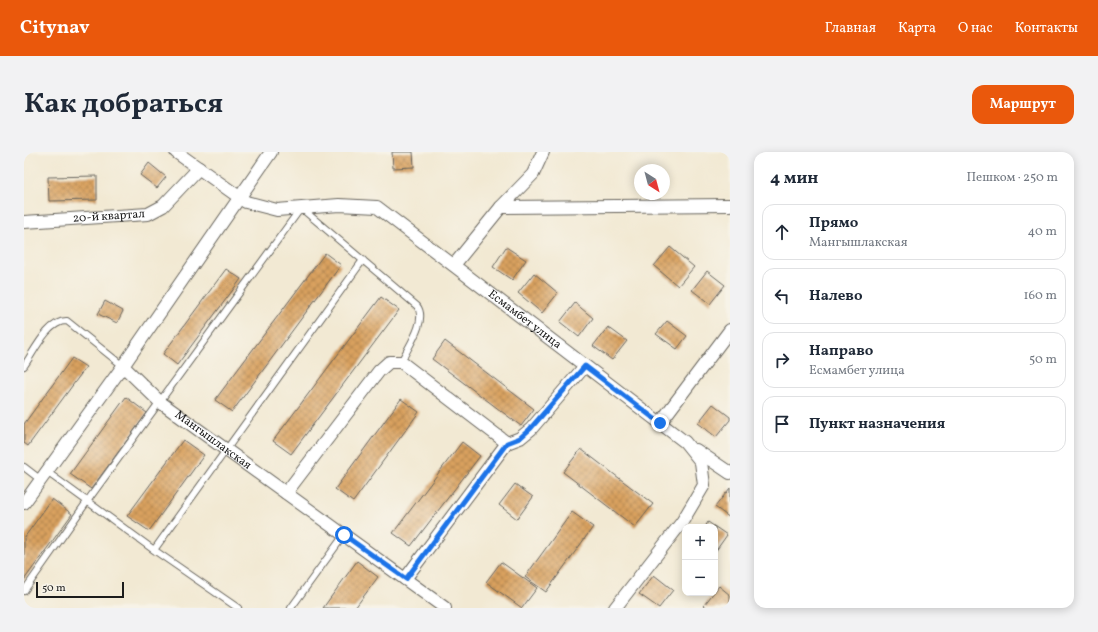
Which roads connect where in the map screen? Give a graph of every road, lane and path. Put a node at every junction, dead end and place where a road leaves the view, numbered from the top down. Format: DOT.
graph roads {
  1 [pos="176,152"];
  2 [pos="272,152"];
  3 [pos="543,152"];
  4 [pos="198,168"];
  5 [pos="240,198"];
  6 [pos="730,205"];
  7 [pos="501,207"];
  8 [pos="301,208"];
  9 [pos="24,222"];
  10 [pos="363,260"];
  11 [pos="454,265"];
  12 [pos="730,330"];
  13 [pos="401,362"];
  14 [pos="24,366"];
  15 [pos="123,366"];
  16 [pos="585,366"];
  17 [pos="160,402"];
  18 [pos="660,423"];
  19 [pos="686,442"];
  20 [pos="507,443"];
  21 [pos="227,450"];
  22 [pos="24,467"];
  23 [pos="730,473"];
  24 [pos="44,476"];
  25 [pos="286,493"];
  26 [pos="88,502"];
  27 [pos="24,504"];
  28 [pos="344,535"];
  29 [pos="154,550"];
  30 [pos="406,579"];
  31 [pos="24,591"];
  32 [pos="238,608"];
  33 [pos="291,608"];
  34 [pos="445,608"];
  35 [pos="615,608"];
  1 -- 4 [label="street, Есмамбет улица"];
  2 -- 5 [label="street"];
  3 -- 7 [label="street"];
  4 -- 5 [label="street, Есмамбет улица"];
  4 -- 9 [label="street, 20-й квартал"];
  5 -- 8 [label="street, Есмамбет улица"];
  5 -- 15 [label="street"];
  6 -- 7 [label="street"];
  7 -- 11 [label="street"];
  8 -- 10 [label="lane"];
  8 -- 11 [label="street, Есмамбет улица"];
  8 -- 17 [label="lane"];
  10 -- 13 [label="lane"];
  10 -- 21 [label="lane"];
  11 -- 16 [label="street, Есмамбет улица"];
  12 -- 18 [label="street"];
  13 -- 20 [label="street"];
  13 -- 25 [label="street"];
  14 -- 15 [label="lane"];
  15 -- 17 [label="street, Мангышлакская"];
  15 -- 24 [label="street"];
  16 -- 18 [label="street, Есмамбет улица"];
  16 -- 20 [label="street"];
  17 -- 21 [label="street, Мангышлакская"];
  17 -- 26 [label="lane"];
  18 -- 19 [label="street, Есмамбет улица"];
  19 -- 23 [label="street"];
  19 -- 35 [label="street, Есмамбет улица"];
  20 -- 30 [label="street"];
  21 -- 25 [label="street, Мангышлакская"];
  21 -- 29 [label="lane"];
  22 -- 24 [label="lane"];
  24 -- 26 [label="lane"];
  24 -- 27 [label="street"];
  25 -- 28 [label="street, Мангышлакская"];
  26 -- 29 [label="lane"];
  26 -- 31 [label="lane"];
  28 -- 30 [label="street, Мангышлакская"];
  28 -- 33 [label="lane"];
  29 -- 32 [label="lane"];
  30 -- 34 [label="street, Мангышлакская"];
}
